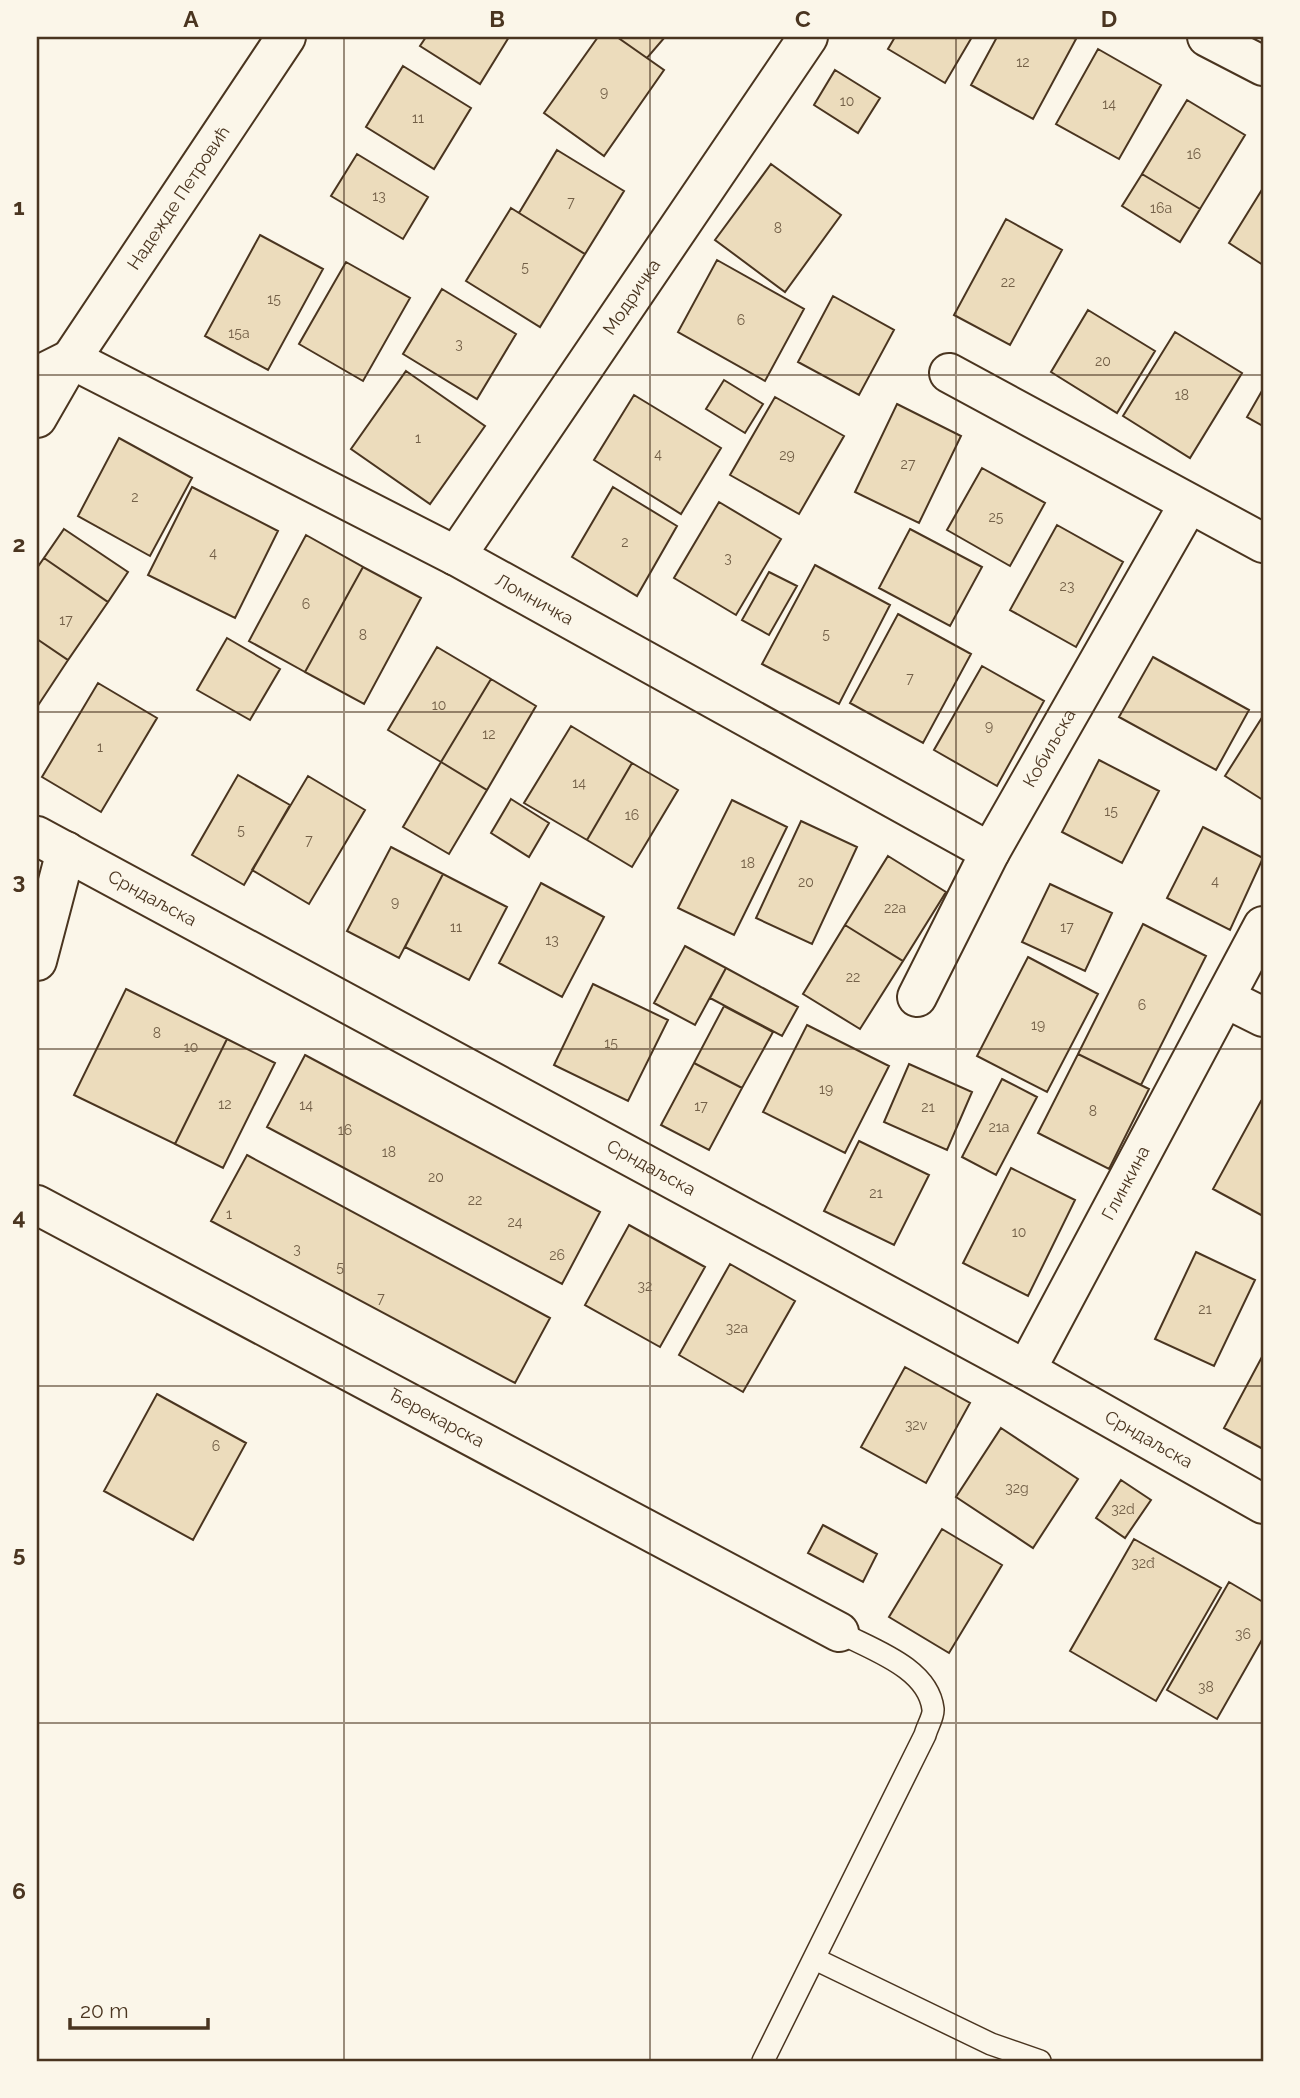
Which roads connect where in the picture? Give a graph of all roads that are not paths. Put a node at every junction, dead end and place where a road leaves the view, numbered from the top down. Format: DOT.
graph roads {
  1 [pos="286,37"];
  2 [pos="808,37"];
  3 [pos="1207,37"];
  4 [pos="1263,66"];
  5 [pos="71,359"];
  6 [pos="949,373"];
  7 [pos="37,376"];
  8 [pos="37,418"];
  9 [pos="1188,505"];
  10 [pos="1263,543"];
  11 [pos="456,556"];
  12 [pos="51,844"];
  13 [pos="990,852"];
  14 [pos="1263,926"];
  15 [pos="37,961"];
  16 [pos="917,997"];
  17 [pos="1225,998"];
  18 [pos="1263,1017"];
  19 [pos="37,1205"];
  20 [pos="1026,1370"];
  21 [pos="1263,1504"];
  22 [pos="839,1632"];
  23 [pos="815,1959"];
  24 [pos="763,2061"];
  25 [pos="1040,2061"];
  1 -- 5 [label="street, Надежде Петровић"];
  2 -- 11 [label="street, Модричка"];
  3 -- 4 [label="street"];
  5 -- 7 [label="street, Надежде Петровић"];
  5 -- 8 [label="street, Надежде Петровић"];
  5 -- 11 [label="street, Ломничка"];
  6 -- 9 [label="street"];
  9 -- 10 [label="street"];
  9 -- 13 [label="street, Кобиљска"];
  11 -- 13 [label="street, Ломничка"];
  12 -- 15 [label="street"];
  12 -- 20 [label="street, Срндаљска"];
  13 -- 16 [label="street, Кобиљска"];
  14 -- 17 [label="street, Глинкина"];
  17 -- 18 [label="street"];
  17 -- 20 [label="street, Глинкина"];
  19 -- 22 [label="street, Ђерекарска"];
  20 -- 21 [label="street, Срндаљска"];
  22 -- 23 [label="lane"];
  23 -- 24 [label="lane"];
  23 -- 25 [label="lane"];
}
